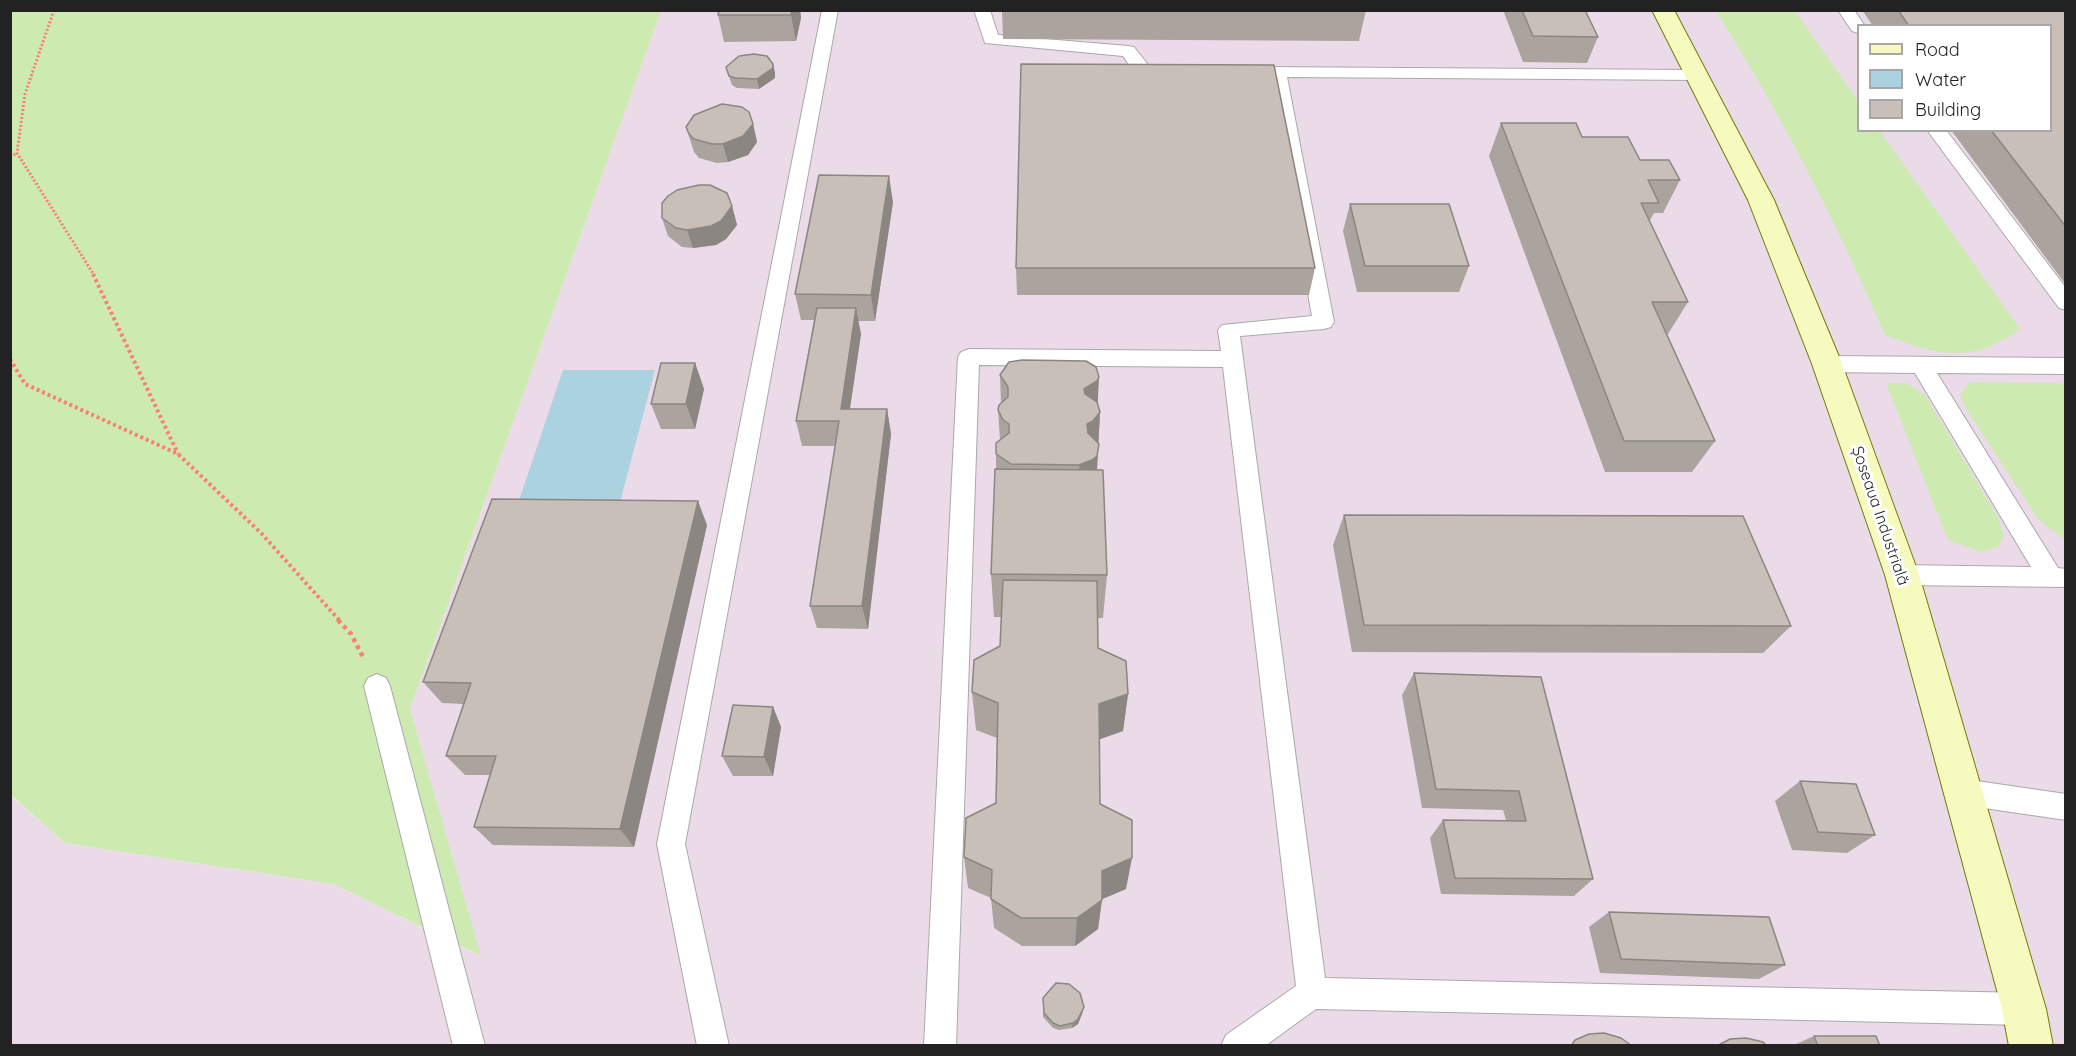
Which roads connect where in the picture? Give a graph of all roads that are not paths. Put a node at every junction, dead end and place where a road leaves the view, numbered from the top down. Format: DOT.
graph roads {
  1 [pos="830,10"];
  2 [pos="982,10"];
  3 [pos="1663,10"];
  4 [pos="1846,10"];
  5 [pos="1857,26"];
  6 [pos="1189,72"];
  7 [pos="1244,72"];
  8 [pos="1277,72"];
  9 [pos="1697,75"];
  10 [pos="1938,132"];
  11 [pos="2066,303"];
  12 [pos="1233,359"];
  13 [pos="1827,364"];
  14 [pos="1922,365"];
  15 [pos="2066,366"];
  16 [pos="1902,575"];
  17 [pos="2058,578"];
  18 [pos="377,686"];
  19 [pos="1963,792"];
  20 [pos="2066,807"];
  21 [pos="1312,993"];
  22 [pos="2024,1009"];
  23 [pos="469,1046"];
  24 [pos="713,1046"];
  25 [pos="939,1046"];
  26 [pos="1237,1046"];
  27 [pos="2031,1046"];
  1 -- 24 [label="lane"];
  2 -- 6 [label="lane"];
  3 -- 9 [label="street, Șoseaua Industrială"];
  4 -- 5 [label="lane"];
  7 -- 8 [label="lane"];
  8 -- 9 [label="lane"];
  8 -- 12 [label="lane"];
  9 -- 13 [label="street, Șoseaua Industrială"];
  10 -- 11 [label="lane"];
  12 -- 21 [label="lane"];
  12 -- 25 [label="lane"];
  13 -- 14 [label="lane"];
  13 -- 16 [label="street, Șoseaua Industrială"];
  14 -- 15 [label="lane"];
  14 -- 17 [label="lane"];
  16 -- 17 [label="lane"];
  16 -- 19 [label="street, Șoseaua Industrială"];
  18 -- 23 [label="lane"];
  19 -- 20 [label="lane"];
  19 -- 22 [label="street, Șoseaua Industrială"];
  21 -- 22 [label="lane"];
  21 -- 26 [label="lane"];
  22 -- 27 [label="street, Șoseaua Industrială"];
}
